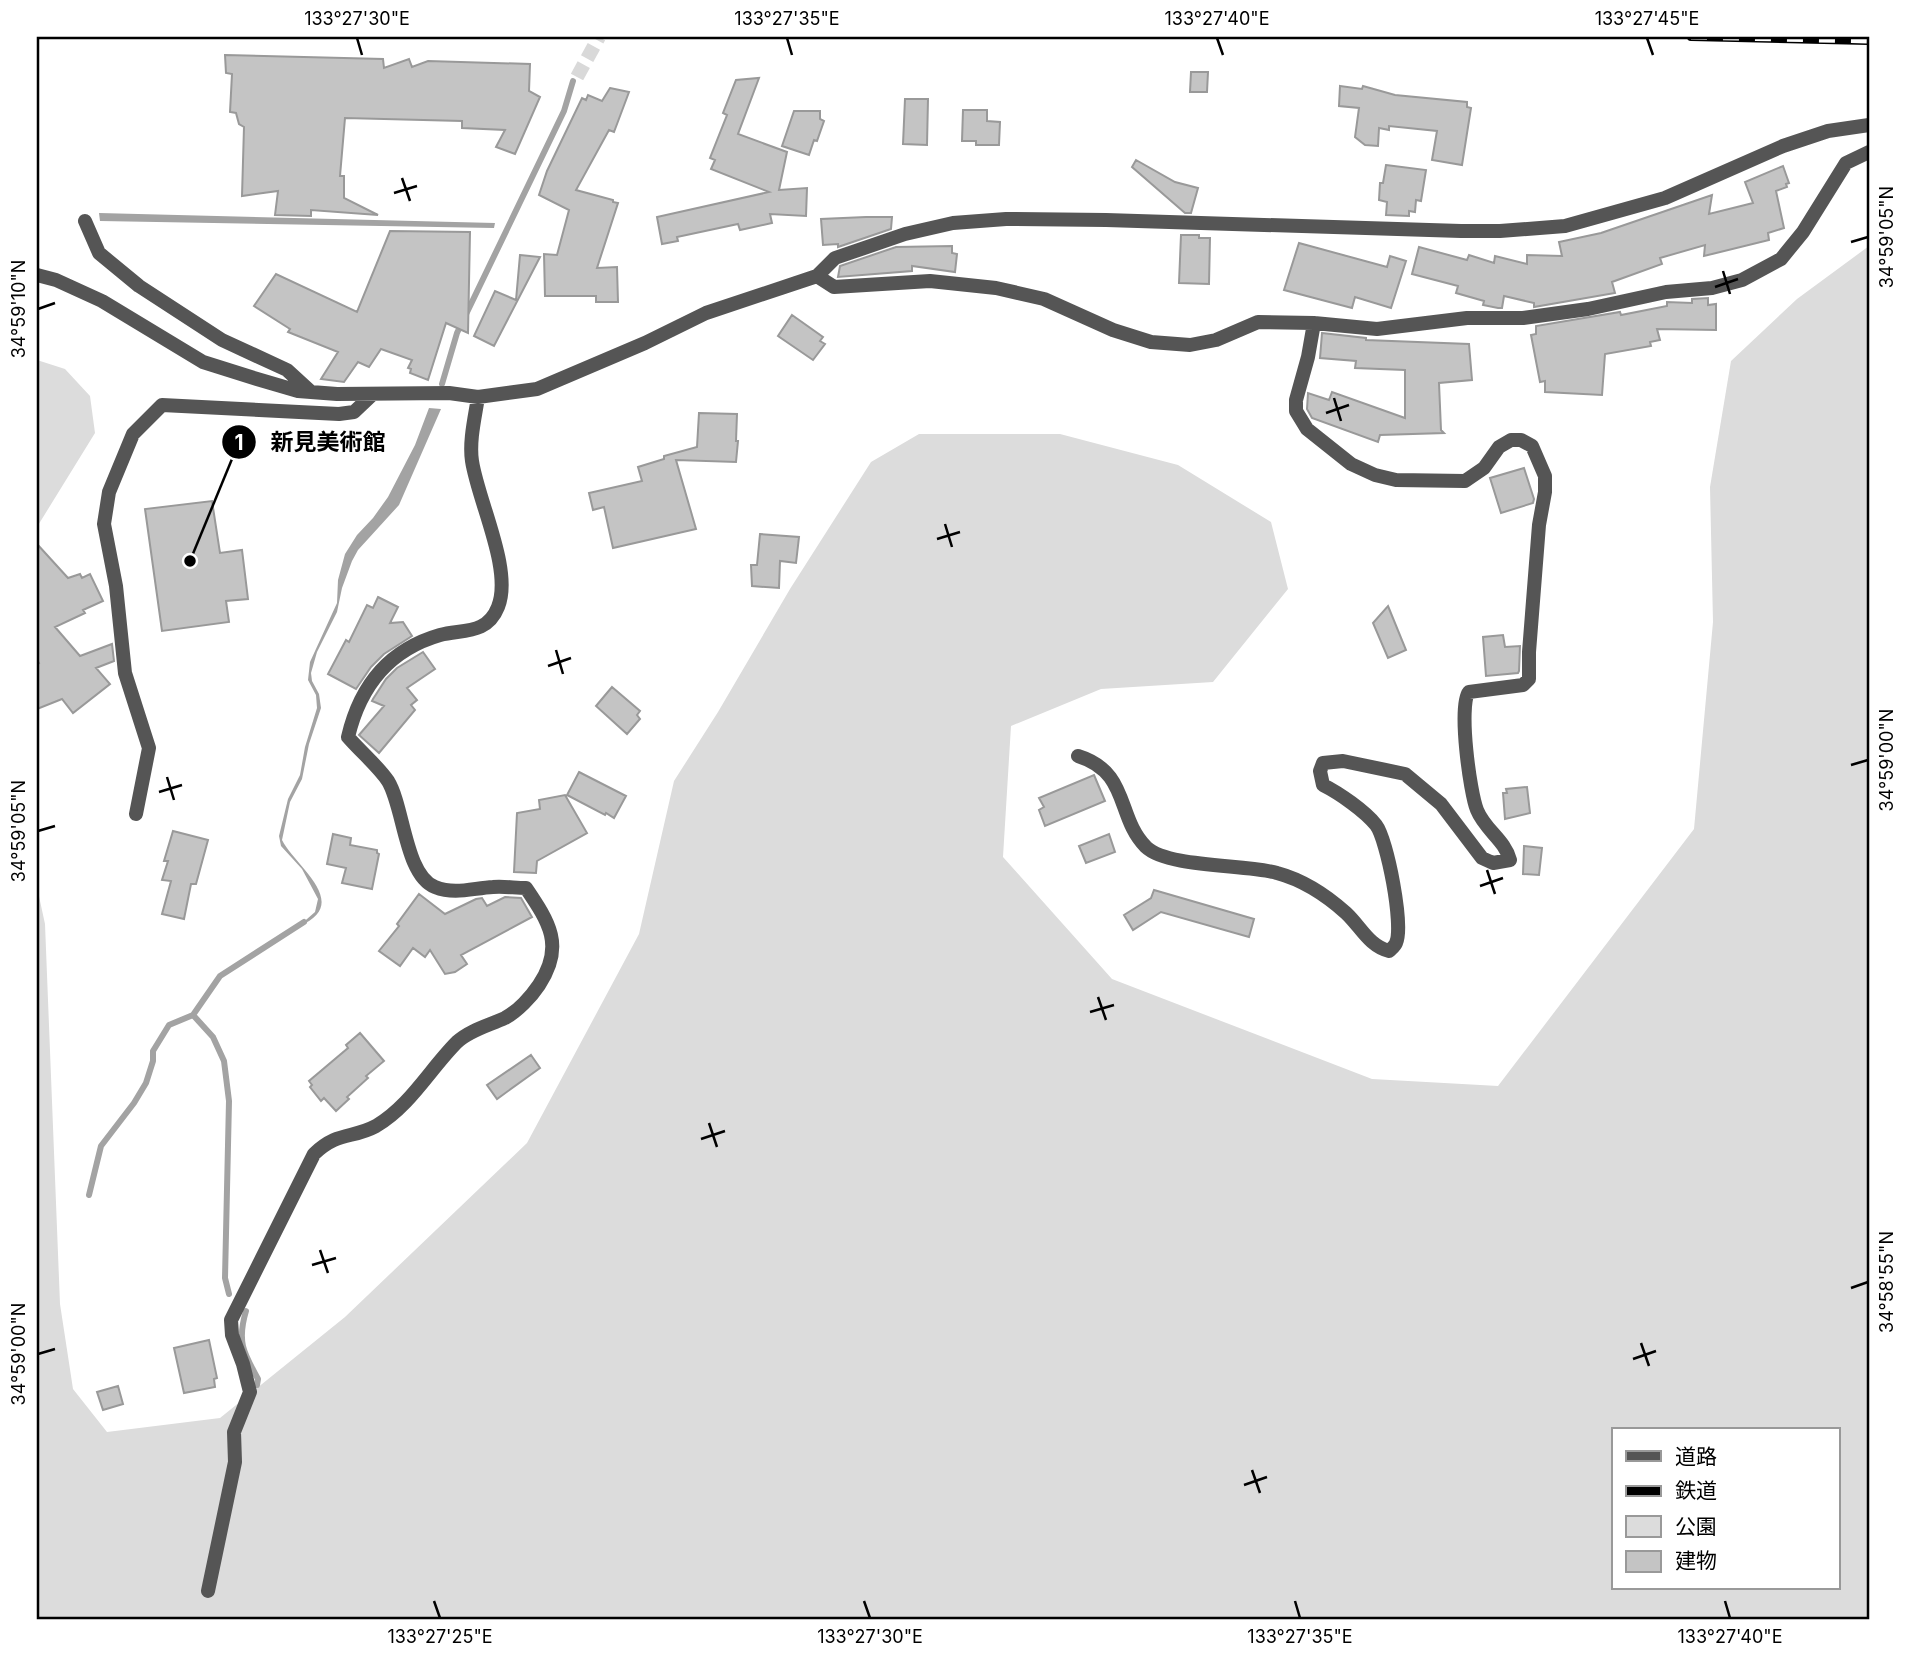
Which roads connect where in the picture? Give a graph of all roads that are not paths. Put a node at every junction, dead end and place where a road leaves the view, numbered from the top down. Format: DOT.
graph roads {
  1 [pos="1869,125"];
  2 [pos="1869,152"];
  3 [pos="85,221"];
  4 [pos="37,275"];
  5 [pos="817,276"];
  6 [pos="1314,323"];
  7 [pos="311,391"];
  8 [pos="373,394"];
  9 [pos="478,397"];
  10 [pos="1078,757"];
  11 [pos="136,814"];
  12 [pos="208,1591"];
  1 -- 5 [label="street"];
  2 -- 6 [label="street"];
  3 -- 7 [label="street"];
  4 -- 7 [label="street"];
  5 -- 6 [label="street"];
  5 -- 9 [label="street"];
  6 -- 10 [label="street"];
  7 -- 8 [label="street"];
  8 -- 9 [label="street"];
  8 -- 11 [label="street"];
  9 -- 12 [label="street"];
}
